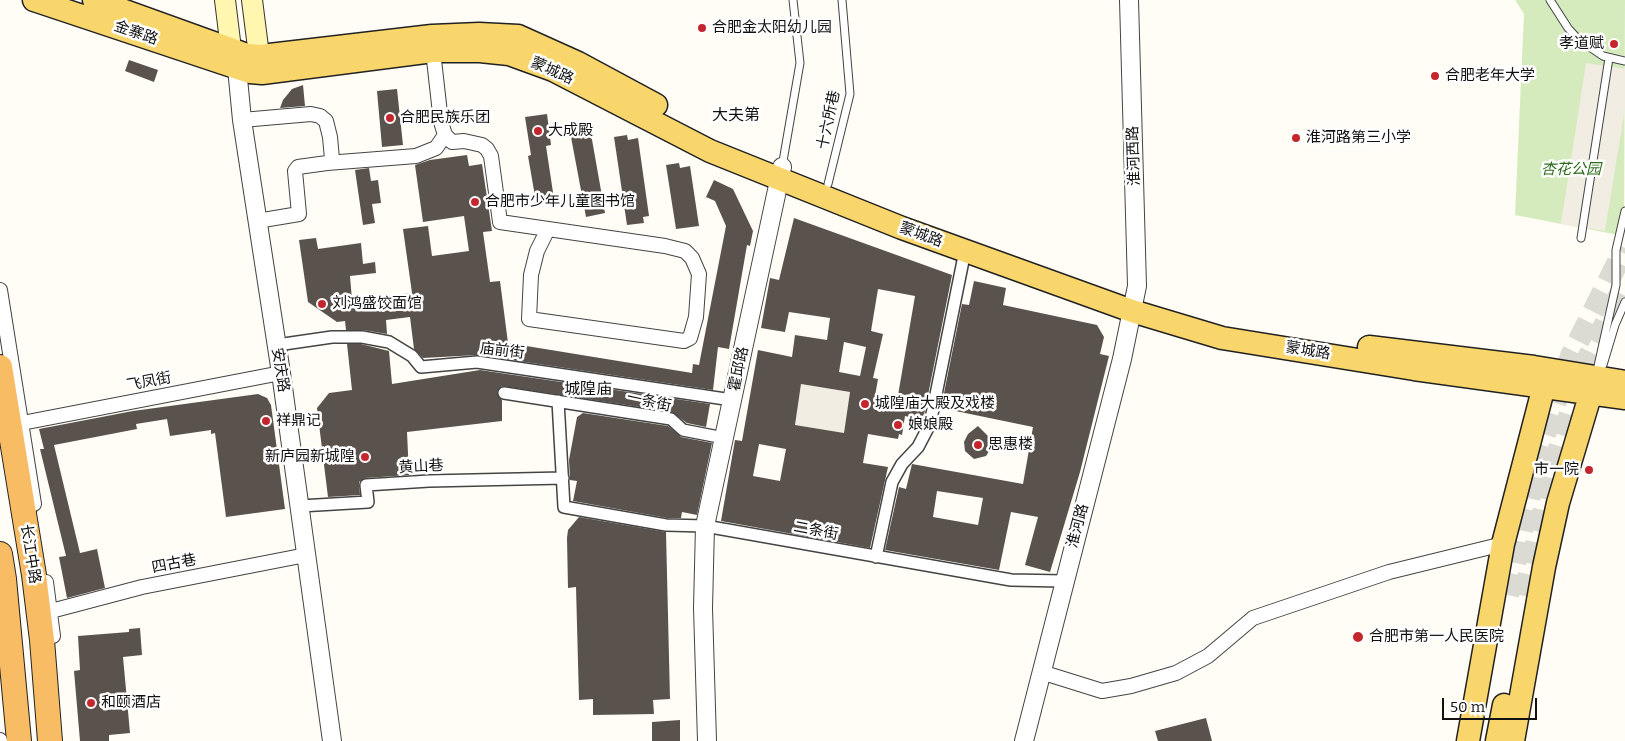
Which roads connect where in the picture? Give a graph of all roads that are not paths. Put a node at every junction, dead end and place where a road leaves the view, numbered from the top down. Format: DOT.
graph roads {
  1 [pos="34,0"];
  2 [pos="94,0"];
  3 [pos="226,0"];
  4 [pos="252,0"];
  5 [pos="793,0"];
  6 [pos="842,0"];
  7 [pos="1129,0"];
  8 [pos="1550,0"];
  9 [pos="433,50"];
  10 [pos="234,58"];
  11 [pos="1608,58"];
  12 [pos="1625,61"];
  13 [pos="261,64"];
  14 [pos="242,120"];
  15 [pos="445,135"];
  16 [pos="327,163"];
  17 [pos="780,172"];
  18 [pos="828,184"];
  19 [pos="1625,211"];
  20 [pos="257,221"];
  21 [pos="548,229"];
  22 [pos="1581,238"];
  23 [pos="965,251"];
  24 [pos="0,290"];
  25 [pos="1625,302"];
  26 [pos="1133,306"];
  27 [pos="277,345"];
  28 [pos="0,367"];
  29 [pos="281,373"];
  30 [pos="1625,382"];
  31 [pos="1593,385"];
  32 [pos="1544,386"];
  33 [pos="504,394"];
  34 [pos="1625,398"];
  35 [pos="732,400"];
  36 [pos="558,401"];
  37 [pos="22,423"];
  38 [pos="724,438"];
  39 [pos="562,478"];
  40 [pos="300,506"];
  41 [pos="705,526"];
  42 [pos="1503,544"];
  43 [pos="0,554"];
  44 [pos="306,555"];
  45 [pos="876,557"];
  46 [pos="1063,581"];
  47 [pos="51,611"];
  48 [pos="1040,672"];
  49 [pos="19,741"];
  50 [pos="50,741"];
  51 [pos="61,741"];
  52 [pos="332,741"];
  53 [pos="707,741"];
  54 [pos="1024,741"];
  55 [pos="1468,741"];
  56 [pos="1480,741"];
  57 [pos="1497,741"];
  58 [pos="1514,741"];
  1 -- 10 [label="main road, 金寨路"];
  2 -- 10 [label="main road, 金寨路"];
  3 -- 10 [label="main road, 安庆路"];
  4 -- 13 [label="main road"];
  5 -- 17 [label="lane, 霍邱路"];
  6 -- 18 [label="lane, 十六所巷"];
  7 -- 26 [label="street, 淮河西路"];
  8 -- 11 [label="lane"];
  9 -- 13 [label="main road, 蒙城路"];
  9 -- 15 [label="street"];
  9 -- 17 [label="main road, 蒙城路"];
  10 -- 13 [label="main road, 蒙城路"];
  10 -- 14 [label="street, 安庆路"];
  11 -- 12 [label="lane"];
  11 -- 22 [label="lane"];
  13 -- 17 [label="main road, 蒙城路"];
  14 -- 16 [label="street"];
  14 -- 20 [label="street, 安庆路"];
  15 -- 16 [label="street"];
  15 -- 21 [label="street"];
  16 -- 20 [label="street"];
  17 -- 18 [label="main road, 蒙城路"];
  17 -- 23 [label="main road, 蒙城路"];
  17 -- 35 [label="street, 霍邱路"];
  18 -- 26 [label="main road, 蒙城路"];
  19 -- 31 [label="lane"];
  20 -- 27 [label="street, 安庆路"];
  21 -- 21 [label="street"];
  23 -- 26 [label="main road, 蒙城路"];
  23 -- 45 [label="street"];
  24 -- 37 [label="street"];
  25 -- 31 [label="lane"];
  26 -- 31 [label="main road, 蒙城路"];
  26 -- 32 [label="main road, 蒙城路"];
  26 -- 46 [label="street, 淮河路"];
  27 -- 29 [label="street, 安庆路"];
  27 -- 35 [label="street, 庙前街"];
  28 -- 50 [label="highway, 长江中路"];
  29 -- 37 [label="street, 飞凤街"];
  29 -- 40 [label="street, 安庆路"];
  30 -- 31 [label="main road, 蒙城路"];
  31 -- 32 [label="main road, 蒙城路"];
  31 -- 34 [label="main road, 蒙城路"];
  31 -- 58 [label="main road"];
  32 -- 42 [label="main road"];
  33 -- 36 [label="street, 一条街"];
  35 -- 38 [label="street, 霍邱路"];
  36 -- 38 [label="street, 一条街"];
  36 -- 39 [label="street"];
  37 -- 47 [label="street"];
  38 -- 41 [label="street, 霍邱路"];
  39 -- 40 [label="street, 黄山巷"];
  39 -- 41 [label="street, 二条街"];
  40 -- 44 [label="street, 安庆路"];
  41 -- 45 [label="street, 二条街"];
  41 -- 53 [label="street, 霍邱路"];
  42 -- 48 [label="street"];
  42 -- 55 [label="main road"];
  43 -- 49 [label="highway, 长江中路"];
  44 -- 47 [label="street, 四古巷"];
  44 -- 52 [label="street, 安庆路"];
  45 -- 46 [label="street, 二条街"];
  46 -- 48 [label="street, 淮河路"];
  47 -- 51 [label="street"];
  48 -- 54 [label="street, 淮河路"];
  56 -- 57 [label="main road"];
}
